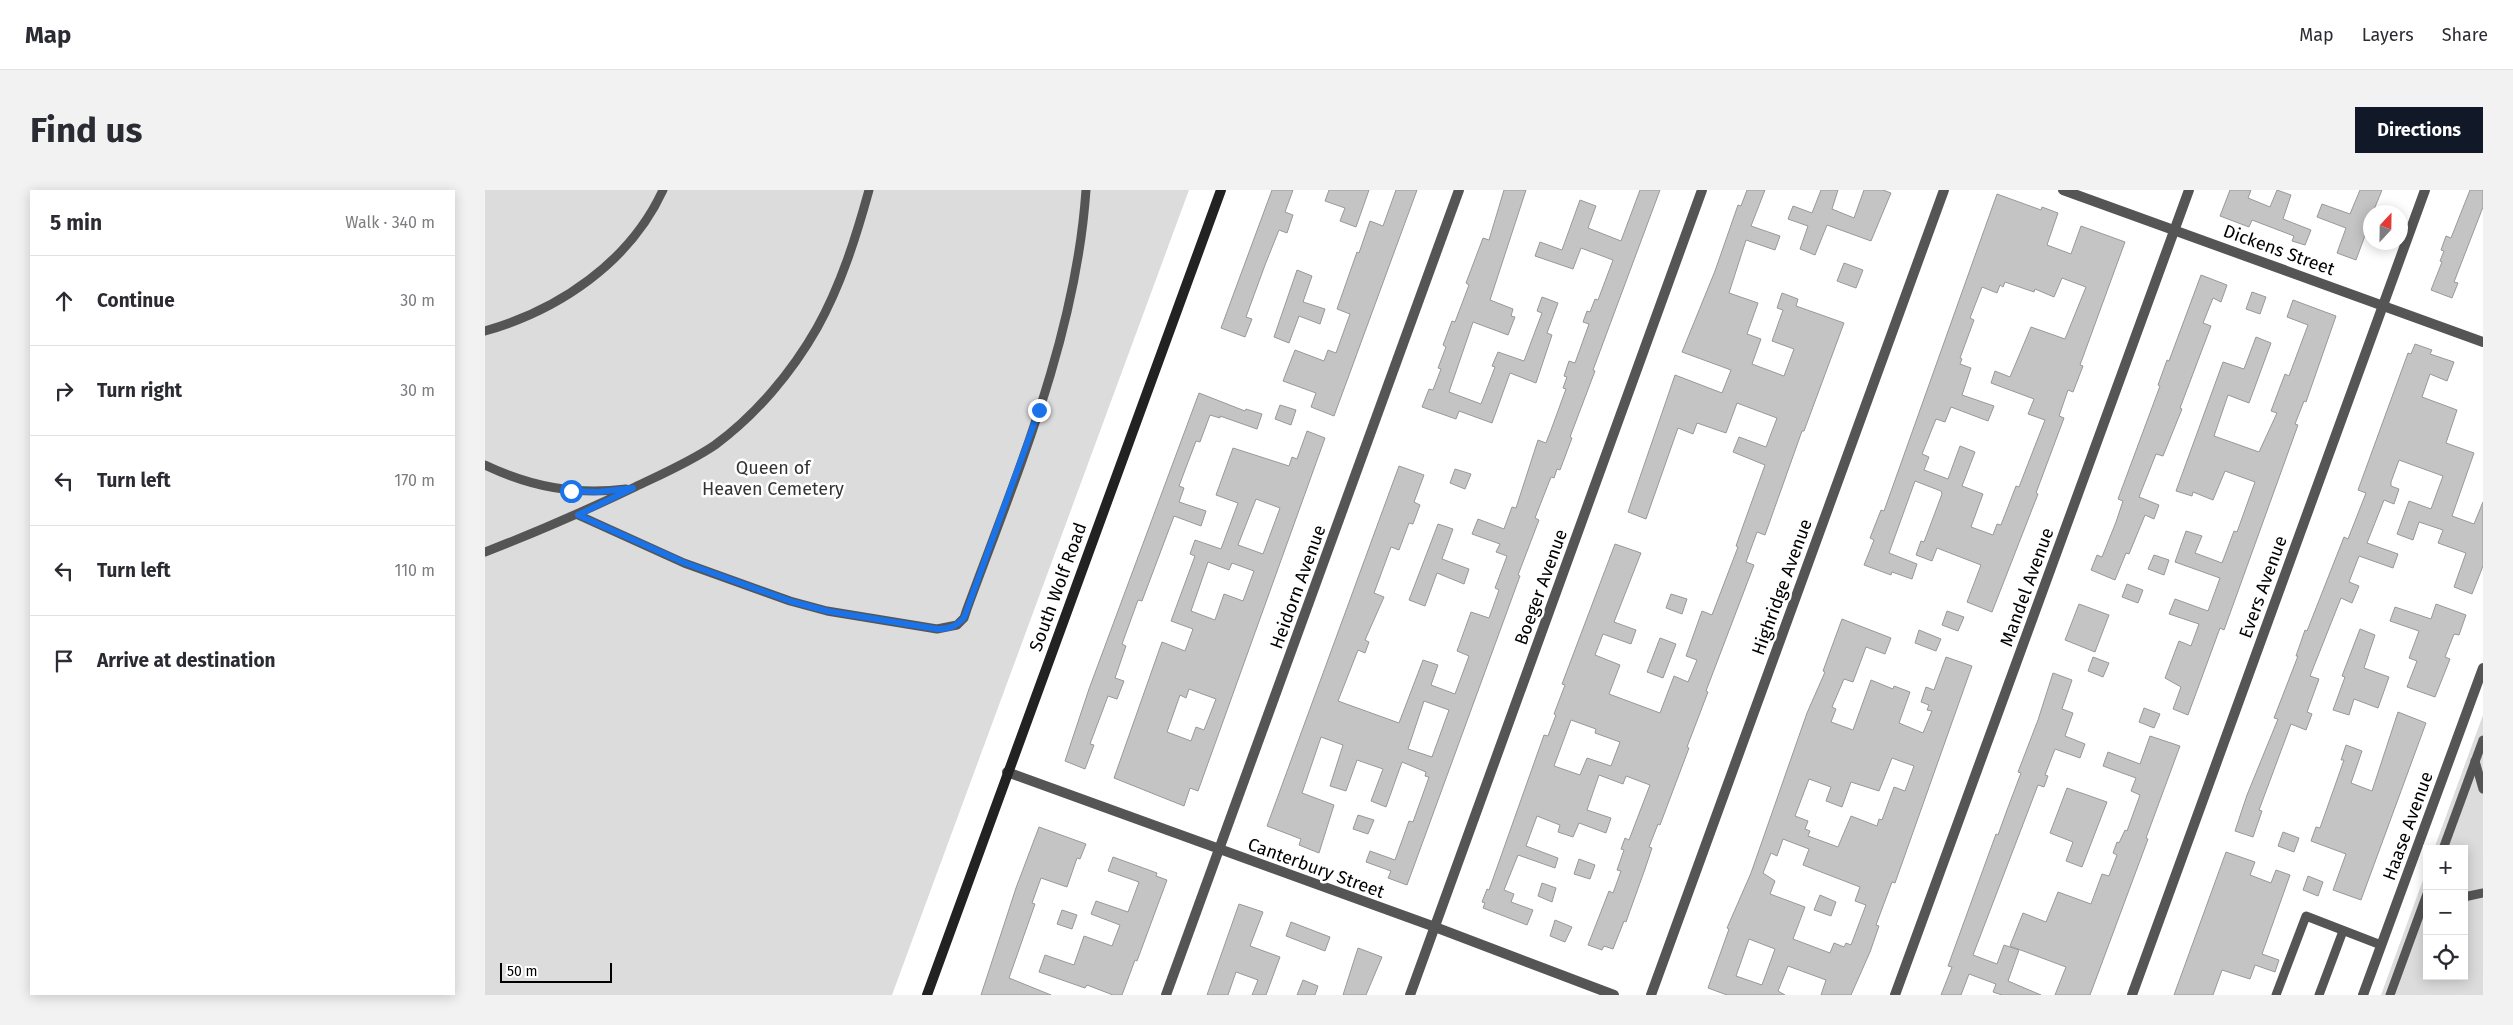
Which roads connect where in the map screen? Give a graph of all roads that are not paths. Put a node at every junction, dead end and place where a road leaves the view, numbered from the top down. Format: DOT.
graph roads {
  1 [pos="663,190"];
  2 [pos="869,190"];
  3 [pos="1086,190"];
  4 [pos="1221,190"];
  5 [pos="1459,190"];
  6 [pos="1702,190"];
  7 [pos="1944,190"];
  8 [pos="2063,190"];
  9 [pos="2189,190"];
  10 [pos="2425,190"];
  11 [pos="2175,229"];
  12 [pos="2383,305"];
  13 [pos="485,331"];
  14 [pos="2483,342"];
  15 [pos="485,464"];
  16 [pos="633,488"];
  17 [pos="578,515"];
  18 [pos="485,552"];
  19 [pos="2483,668"];
  20 [pos="2483,740"];
  21 [pos="2475,761"];
  22 [pos="1007,772"];
  23 [pos="2483,789"];
  24 [pos="2444,845"];
  25 [pos="1220,851"];
  26 [pos="2483,893"];
  27 [pos="2468,896"];
  28 [pos="2423,909"];
  29 [pos="1435,927"];
  30 [pos="2343,931"];
  31 [pos="2381,945"];
  32 [pos="927,995"];
  33 [pos="1167,995"];
  34 [pos="1410,995"];
  35 [pos="1614,995"];
  36 [pos="1651,995"];
  37 [pos="1895,995"];
  38 [pos="2132,995"];
  39 [pos="2276,995"];
  40 [pos="2319,995"];
  41 [pos="2363,995"];
  42 [pos="2390,995"];
  1 -- 13 [label="lane"];
  2 -- 16 [label="lane"];
  3 -- 17 [label="lane"];
  4 -- 22 [label="main road, South Wolf Road"];
  5 -- 25 [label="street, Heidorn Avenue"];
  6 -- 29 [label="street, Boeger Avenue"];
  7 -- 36 [label="street, Highridge Avenue"];
  8 -- 11 [label="street, Dickens Street"];
  9 -- 11 [label="street, Mandel Avenue"];
  10 -- 12 [label="street, Evers Avenue"];
  11 -- 12 [label="street, Dickens Street"];
  11 -- 37 [label="street, Mandel Avenue"];
  12 -- 14 [label="street, Dickens Street"];
  12 -- 38 [label="street, Evers Avenue"];
  15 -- 16 [label="lane"];
  16 -- 17 [label="lane"];
  17 -- 18 [label="lane"];
  19 -- 31 [label="street, Haase Avenue"];
  20 -- 21 [label="lane"];
  21 -- 23 [label="lane"];
  21 -- 24 [label="lane"];
  22 -- 25 [label="street, Canterbury Street"];
  22 -- 32 [label="main road, South Wolf Road"];
  25 -- 29 [label="street, Canterbury Street"];
  25 -- 33 [label="street, Heidorn Avenue"];
  26 -- 27 [label="lane"];
  28 -- 42 [label="lane"];
  29 -- 34 [label="street, Boeger Avenue"];
  29 -- 35 [label="street, Canterbury Street"];
  30 -- 31 [label="lane"];
  30 -- 39 [label="lane"];
  30 -- 40 [label="lane"];
  31 -- 41 [label="street, Haase Avenue"];
}
